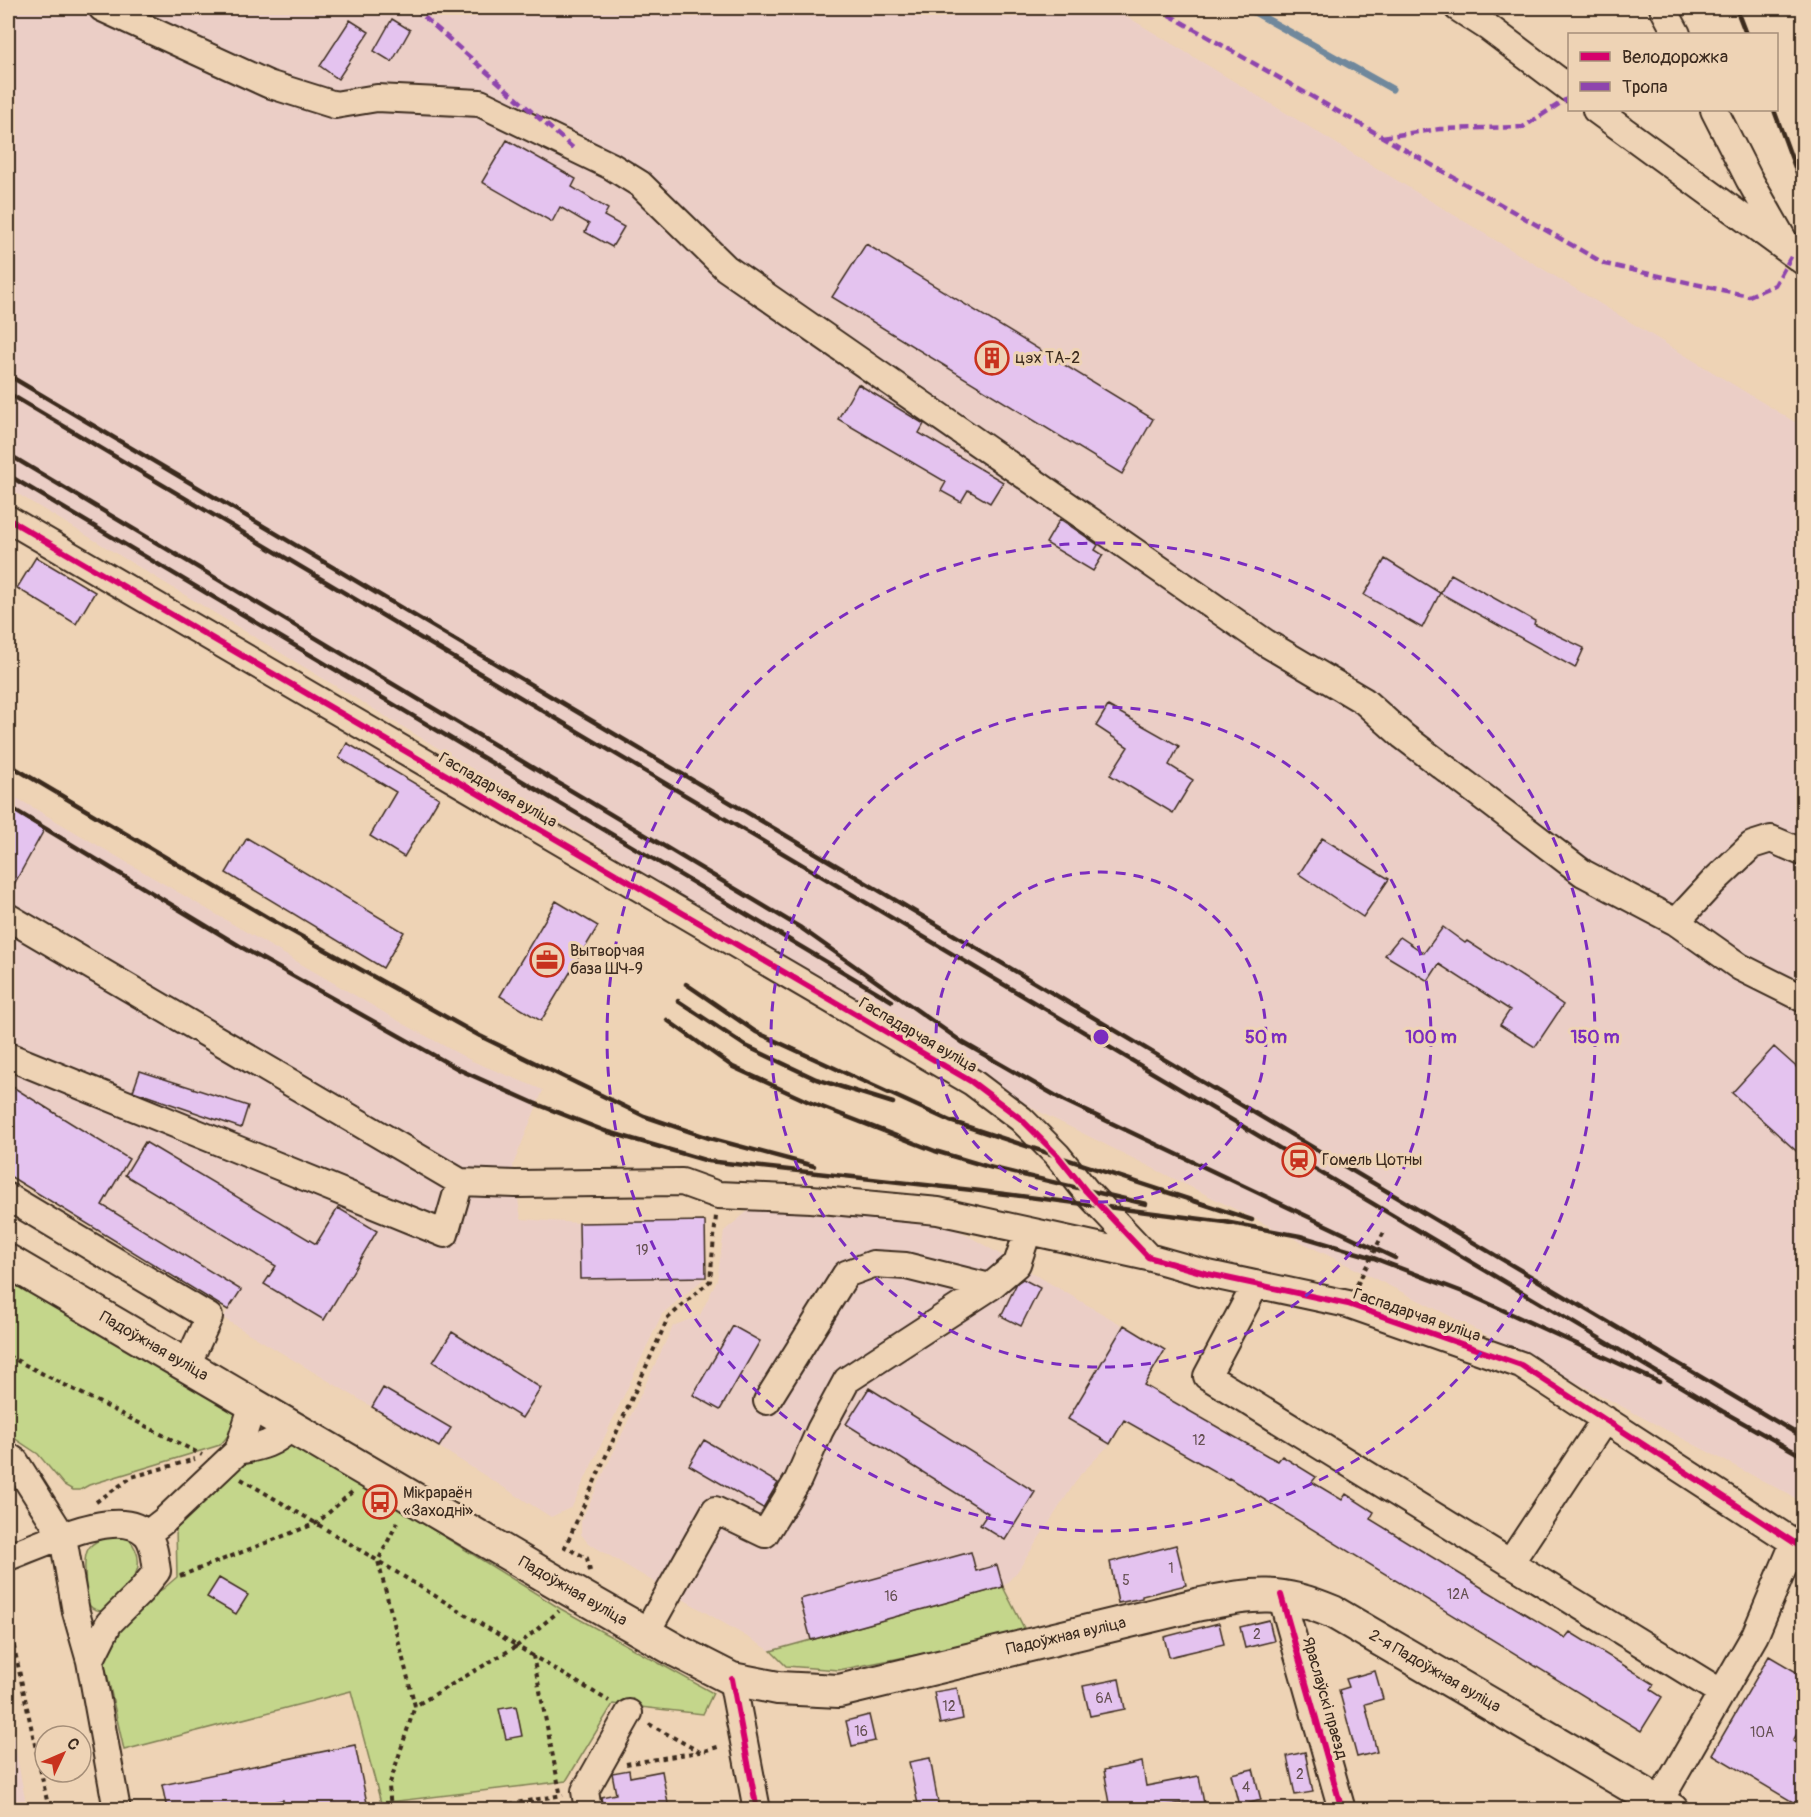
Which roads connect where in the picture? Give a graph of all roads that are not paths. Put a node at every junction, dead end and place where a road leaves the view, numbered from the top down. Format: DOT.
graph roads {
  1 [pos="102,8"];
  2 [pos="1458,8"];
  3 [pos="1663,8"];
  4 [pos="1676,33"];
  5 [pos="1568,88"];
  6 [pos="1597,111"];
  7 [pos="1715,111"];
  8 [pos="1798,258"];
  9 [pos="8,519"];
  10 [pos="1803,853"];
  11 [pos="8,917"];
  12 [pos="1676,922"];
  13 [pos="1803,999"];
  14 [pos="8,1056"];
  15 [pos="460,1182"];
  16 [pos="8,1197"];
  17 [pos="1028,1231"];
  18 [pos="1148,1257"];
  19 [pos="8,1261"];
  20 [pos="1256,1284"];
  21 [pos="990,1287"];
  22 [pos="187,1365"];
  23 [pos="767,1401"];
  24 [pos="253,1404"];
  25 [pos="1605,1419"];
  26 [pos="292,1426"];
  27 [pos="8,1456"];
  28 [pos="229,1459"];
  29 [pos="147,1534"];
  30 [pos="63,1537"];
  31 [pos="1799,1546"];
  32 [pos="8,1557"];
  33 [pos="1509,1563"];
  34 [pos="1281,1595"];
  35 [pos="1196,1605"];
  36 [pos="646,1633"];
  37 [pos="90,1661"];
  38 [pos="732,1679"];
  39 [pos="1722,1693"];
  40 [pos="629,1713"];
  41 [pos="1666,1806"];
  42 [pos="117,1809"];
  43 [pos="588,1809"];
  44 [pos="757,1809"];
  45 [pos="1342,1809"];
  1 -- 12 [label="street"];
  2 -- 5 [label="street"];
  3 -- 4 [label="street"];
  6 -- 8 [label="street"];
  7 -- 8 [label="street"];
  9 -- 18 [label="street, Гаспадарчая вуліца"];
  10 -- 12 [label="street"];
  11 -- 15 [label="street"];
  12 -- 13 [label="street"];
  14 -- 15 [label="street"];
  15 -- 17 [label="street"];
  16 -- 22 [label="street"];
  17 -- 18 [label="street"];
  17 -- 21 [label="street"];
  18 -- 20 [label="street, Гаспадарчая вуліца"];
  19 -- 22 [label="main road, Падоўжная вуліца"];
  20 -- 25 [label="street, Гаспадарчая вуліца"];
  20 -- 33 [label="street"];
  21 -- 23 [label="street"];
  21 -- 36 [label="street"];
  22 -- 24 [label="main road, Падоўжная вуліца"];
  24 -- 26 [label="main road, Падоўжная вуліца"];
  24 -- 28 [label="street"];
  25 -- 31 [label="street, Гаспадарчая вуліца"];
  25 -- 33 [label="street"];
  26 -- 28 [label="street"];
  26 -- 36 [label="main road, Падоўжная вуліца"];
  27 -- 30 [label="street"];
  28 -- 29 [label="street"];
  29 -- 30 [label="street"];
  29 -- 37 [label="street"];
  30 -- 32 [label="street"];
  30 -- 37 [label="street"];
  31 -- 39 [label="street, 2-я Падоўжная вуліца"];
  33 -- 39 [label="street"];
  34 -- 35 [label="main road, 2-я Падоўжная вуліца"];
  34 -- 41 [label="main road, 2-я Падоўжная вуліца"];
  34 -- 45 [label="street, Яраслаўскі праезд"];
  35 -- 38 [label="main road, Падоўжная вуліца"];
  36 -- 38 [label="main road, Падоўжная вуліца"];
  37 -- 42 [label="street"];
  38 -- 44 [label="street"];
  39 -- 41 [label="street, 2-я Падоўжная вуліца"];
  40 -- 43 [label="street"];
}
